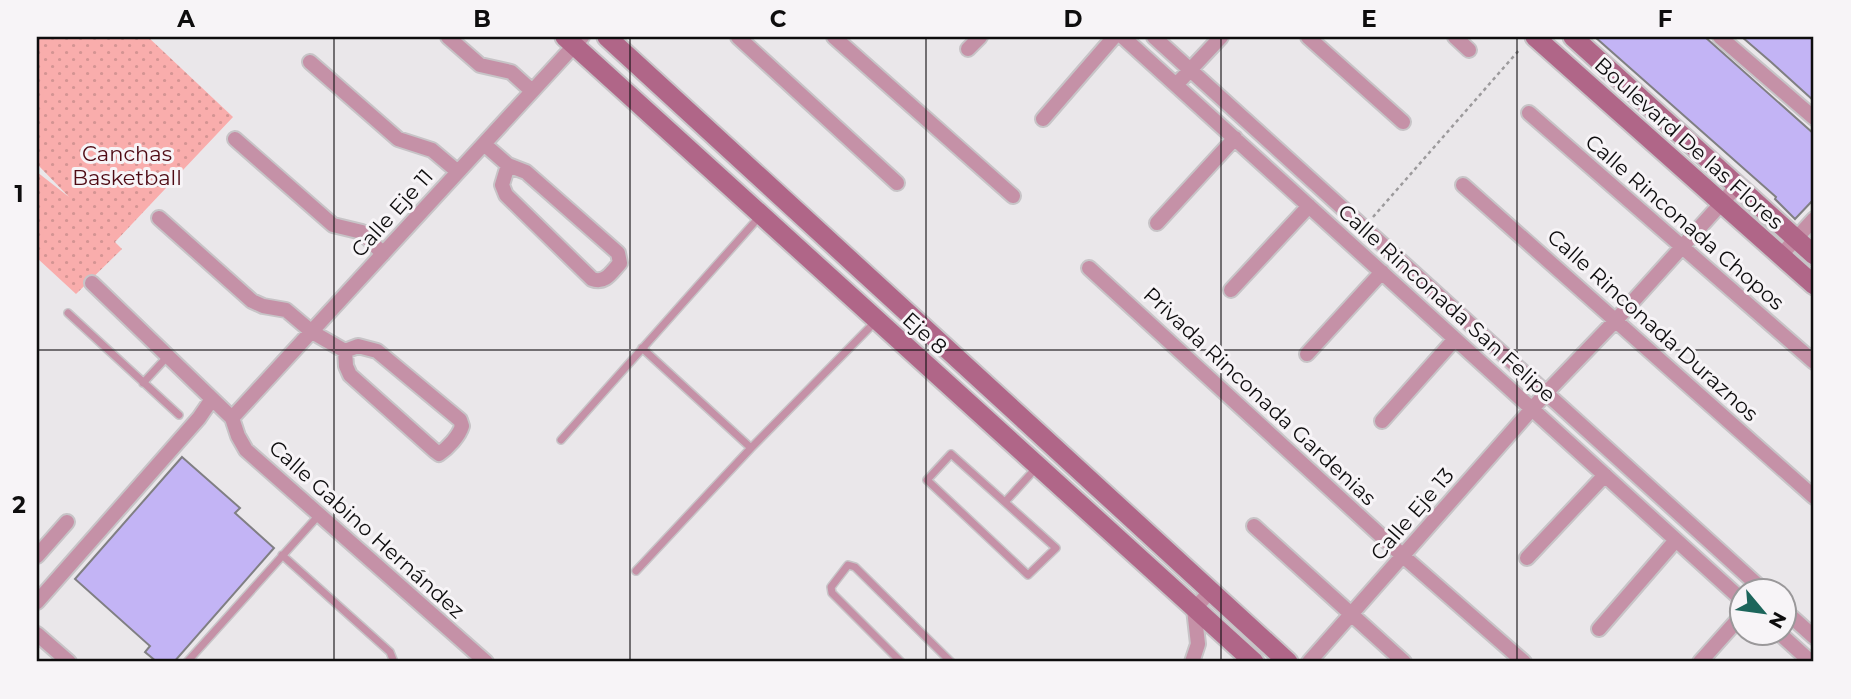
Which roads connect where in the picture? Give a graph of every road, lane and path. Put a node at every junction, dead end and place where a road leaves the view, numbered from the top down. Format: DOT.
graph roads {
  1 [pos="448,37"];
  2 [pos="607,37"];
  3 [pos="738,37"];
  4 [pos="834,37"];
  5 [pos="980,37"];
  6 [pos="1114,37"];
  7 [pos="1123,37"];
  8 [pos="1154,37"];
  9 [pos="1221,37"];
  10 [pos="1308,37"];
  11 [pos="1455,37"];
  12 [pos="1573,37"];
  13 [pos="1720,37"];
  14 [pos="574,40"];
  15 [pos="1528,43"];
  16 [pos="968,49"];
  17 [pos="1469,50"];
  18 [pos="310,62"];
  19 [pos="1190,70"];
  20 [pos="1176,85"];
  21 [pos="532,91"];
  22 [pos="1529,113"];
  23 [pos="1814,118"];
  24 [pos="1043,119"];
  25 [pos="1403,122"];
  26 [pos="1235,138"];
  27 [pos="235,139"];
  28 [pos="484,144"];
  29 [pos="508,165"];
  30 [pos="458,172"];
  31 [pos="897,183"];
  32 [pos="1463,185"];
  33 [pos="1737,186"];
  34 [pos="1013,196"];
  35 [pos="1723,202"];
  36 [pos="1309,206"];
  37 [pos="761,215"];
  38 [pos="159,218"];
  39 [pos="1814,219"];
  40 [pos="1157,223"];
  41 [pos="1364,228"];
  42 [pos="1796,238"];
  43 [pos="1681,248"];
  44 [pos="383,254"];
  45 [pos="1814,254"];
  46 [pos="1781,255"];
  47 [pos="1089,268"];
  48 [pos="1798,271"];
  49 [pos="1382,272"];
  50 [pos="92,283"];
  51 [pos="1814,285"];
  52 [pos="1231,290"];
  53 [pos="68,313"];
  54 [pos="1617,319"];
  55 [pos="877,320"];
  56 [pos="312,332"];
  57 [pos="1455,339"];
  58 [pos="642,348"];
  59 [pos="345,351"];
  60 [pos="1307,354"];
  61 [pos="167,357"];
  62 [pos="1814,362"];
  63 [pos="143,383"];
  64 [pos="1546,393"];
  65 [pos="212,399"];
  66 [pos="1532,409"];
  67 [pos="179,415"];
  68 [pos="232,418"];
  69 [pos="1382,421"];
  70 [pos="561,439"];
  71 [pos="751,448"];
  72 [pos="1038,467"];
  73 [pos="1605,475"];
  74 [pos="1814,497"];
  75 [pos="1005,502"];
  76 [pos="319,515"];
  77 [pos="67,522"];
  78 [pos="1254,526"];
  79 [pos="1676,540"];
  80 [pos="282,555"];
  81 [pos="37,556"];
  82 [pos="1403,556"];
  83 [pos="1527,558"];
  84 [pos="636,571"];
  85 [pos="1748,576"];
  86 [pos="1728,587"];
  87 [pos="1210,592"];
  88 [pos="37,602"];
  89 [pos="1195,609"];
  90 [pos="1350,615"];
  91 [pos="1798,623"];
  92 [pos="1598,629"];
  93 [pos="1728,631"];
  94 [pos="37,635"];
  95 [pos="1814,637"];
  96 [pos="1793,646"];
  97 [pos="69,662"];
  98 [pos="187,662"];
  99 [pos="394,662"];
  100 [pos="486,662"];
  101 [pos="901,662"];
  102 [pos="951,662"];
  103 [pos="1192,662"];
  104 [pos="1254,662"];
  105 [pos="1288,662"];
  106 [pos="1309,662"];
  107 [pos="1404,662"];
  108 [pos="1524,662"];
  109 [pos="1700,662"];
  110 [pos="1811,662"];
  1 -- 21 [label="street"];
  2 -- 87 [label="main road, Eje 8"];
  3 -- 31 [label="street"];
  4 -- 34 [label="street"];
  5 -- 16 [label="street"];
  6 -- 24 [label="street"];
  7 -- 20 [label="street, Calle Rinconada San Felipe"];
  8 -- 19 [label="street, Calle Rinconada San Felipe"];
  9 -- 19 [label="street"];
  10 -- 25 [label="street"];
  11 -- 17 [label="street"];
  12 -- 33 [label="main road, Boulevard De las Flores"];
  13 -- 23 [label="street"];
  14 -- 21 [label="street, Calle Eje 11"];
  14 -- 37 [label="main road, Eje 8"];
  15 -- 35 [label="main road, Boulevard De las Flores"];
  15 -- 41 [label="path"];
  18 -- 30 [label="street"];
  19 -- 20 [label="street"];
  19 -- 41 [label="street, Calle Rinconada San Felipe"];
  20 -- 26 [label="street, Calle Rinconada San Felipe"];
  21 -- 28 [label="street, Calle Eje 11"];
  22 -- 43 [label="street, Calle Rinconada Chopos"];
  26 -- 36 [label="street, Calle Rinconada San Felipe"];
  26 -- 40 [label="street"];
  27 -- 44 [label="street"];
  28 -- 29 [label="street"];
  28 -- 30 [label="street, Calle Eje 11"];
  29 -- 29 [label="street"];
  30 -- 44 [label="street, Calle Eje 11"];
  32 -- 54 [label="street, Calle Rinconada Duraznos"];
  33 -- 35 [label="street, Calle Eje 13"];
  33 -- 42 [label="main road, Boulevard De las Flores"];
  35 -- 43 [label="street, Calle Eje 13"];
  35 -- 46 [label="main road, Boulevard De las Flores"];
  36 -- 49 [label="street, Calle Rinconada San Felipe"];
  36 -- 52 [label="street"];
  37 -- 55 [label="main road, Eje 8"];
  37 -- 58 [label="lane"];
  38 -- 56 [label="street"];
  39 -- 42 [label="street"];
  41 -- 64 [label="street, Calle Rinconada San Felipe"];
  42 -- 45 [label="main road, Boulevard De las Flores"];
  42 -- 46 [label="street"];
  43 -- 54 [label="street, Calle Eje 13"];
  43 -- 62 [label="street, Calle Rinconada Chopos"];
  44 -- 56 [label="street, Calle Eje 11"];
  45 -- 48 [label="street"];
  46 -- 48 [label="main road, Boulevard De las Flores"];
  47 -- 82 [label="street, Privada Rinconada Gardenias"];
  48 -- 51 [label="main road, Boulevard De las Flores"];
  49 -- 57 [label="street, Calle Rinconada San Felipe"];
  49 -- 60 [label="street"];
  50 -- 61 [label="street"];
  53 -- 63 [label="lane"];
  54 -- 64 [label="street, Calle Eje 13"];
  54 -- 74 [label="street, Calle Rinconada Duraznos"];
  55 -- 71 [label="lane"];
  55 -- 72 [label="main road, Eje 8"];
  56 -- 59 [label="street"];
  56 -- 68 [label="street, Calle Eje 11"];
  57 -- 66 [label="street, Calle Rinconada San Felipe"];
  57 -- 69 [label="street"];
  58 -- 70 [label="lane"];
  58 -- 71 [label="lane"];
  59 -- 59 [label="street"];
  61 -- 63 [label="lane"];
  61 -- 65 [label="street"];
  63 -- 67 [label="lane"];
  64 -- 66 [label="street, Calle Eje 13"];
  64 -- 85 [label="street, Calle Rinconada San Felipe"];
  65 -- 68 [label="street"];
  65 -- 88 [label="street"];
  66 -- 73 [label="street, Calle Rinconada San Felipe"];
  66 -- 82 [label="street, Calle Eje 13"];
  68 -- 76 [label="street, Calle Gabino Hernández"];
  71 -- 84 [label="lane"];
  72 -- 75 [label="lane"];
  72 -- 89 [label="main road, Eje 8"];
  73 -- 79 [label="street, Calle Rinconada San Felipe"];
  73 -- 83 [label="street"];
  75 -- 75 [label="lane"];
  76 -- 80 [label="lane"];
  76 -- 100 [label="street, Calle Gabino Hernández"];
  77 -- 81 [label="street"];
  78 -- 90 [label="street"];
  79 -- 86 [label="street, Calle Rinconada San Felipe"];
  79 -- 92 [label="street"];
  80 -- 98 [label="lane"];
  80 -- 99 [label="lane"];
  82 -- 90 [label="street, Calle Eje 13"];
  82 -- 108 [label="street, Privada Rinconada Gardenias"];
  87 -- 89 [label="street"];
  87 -- 105 [label="main road, Eje 8"];
  89 -- 103 [label="street"];
  89 -- 104 [label="main road, Eje 8"];
  90 -- 106 [label="street, Calle Eje 13"];
  90 -- 107 [label="street"];
  91 -- 95 [label="street"];
  93 -- 109 [label="street"];
  94 -- 97 [label="street"];
  96 -- 110 [label="street"];
  101 -- 102 [label="lane"];
}
